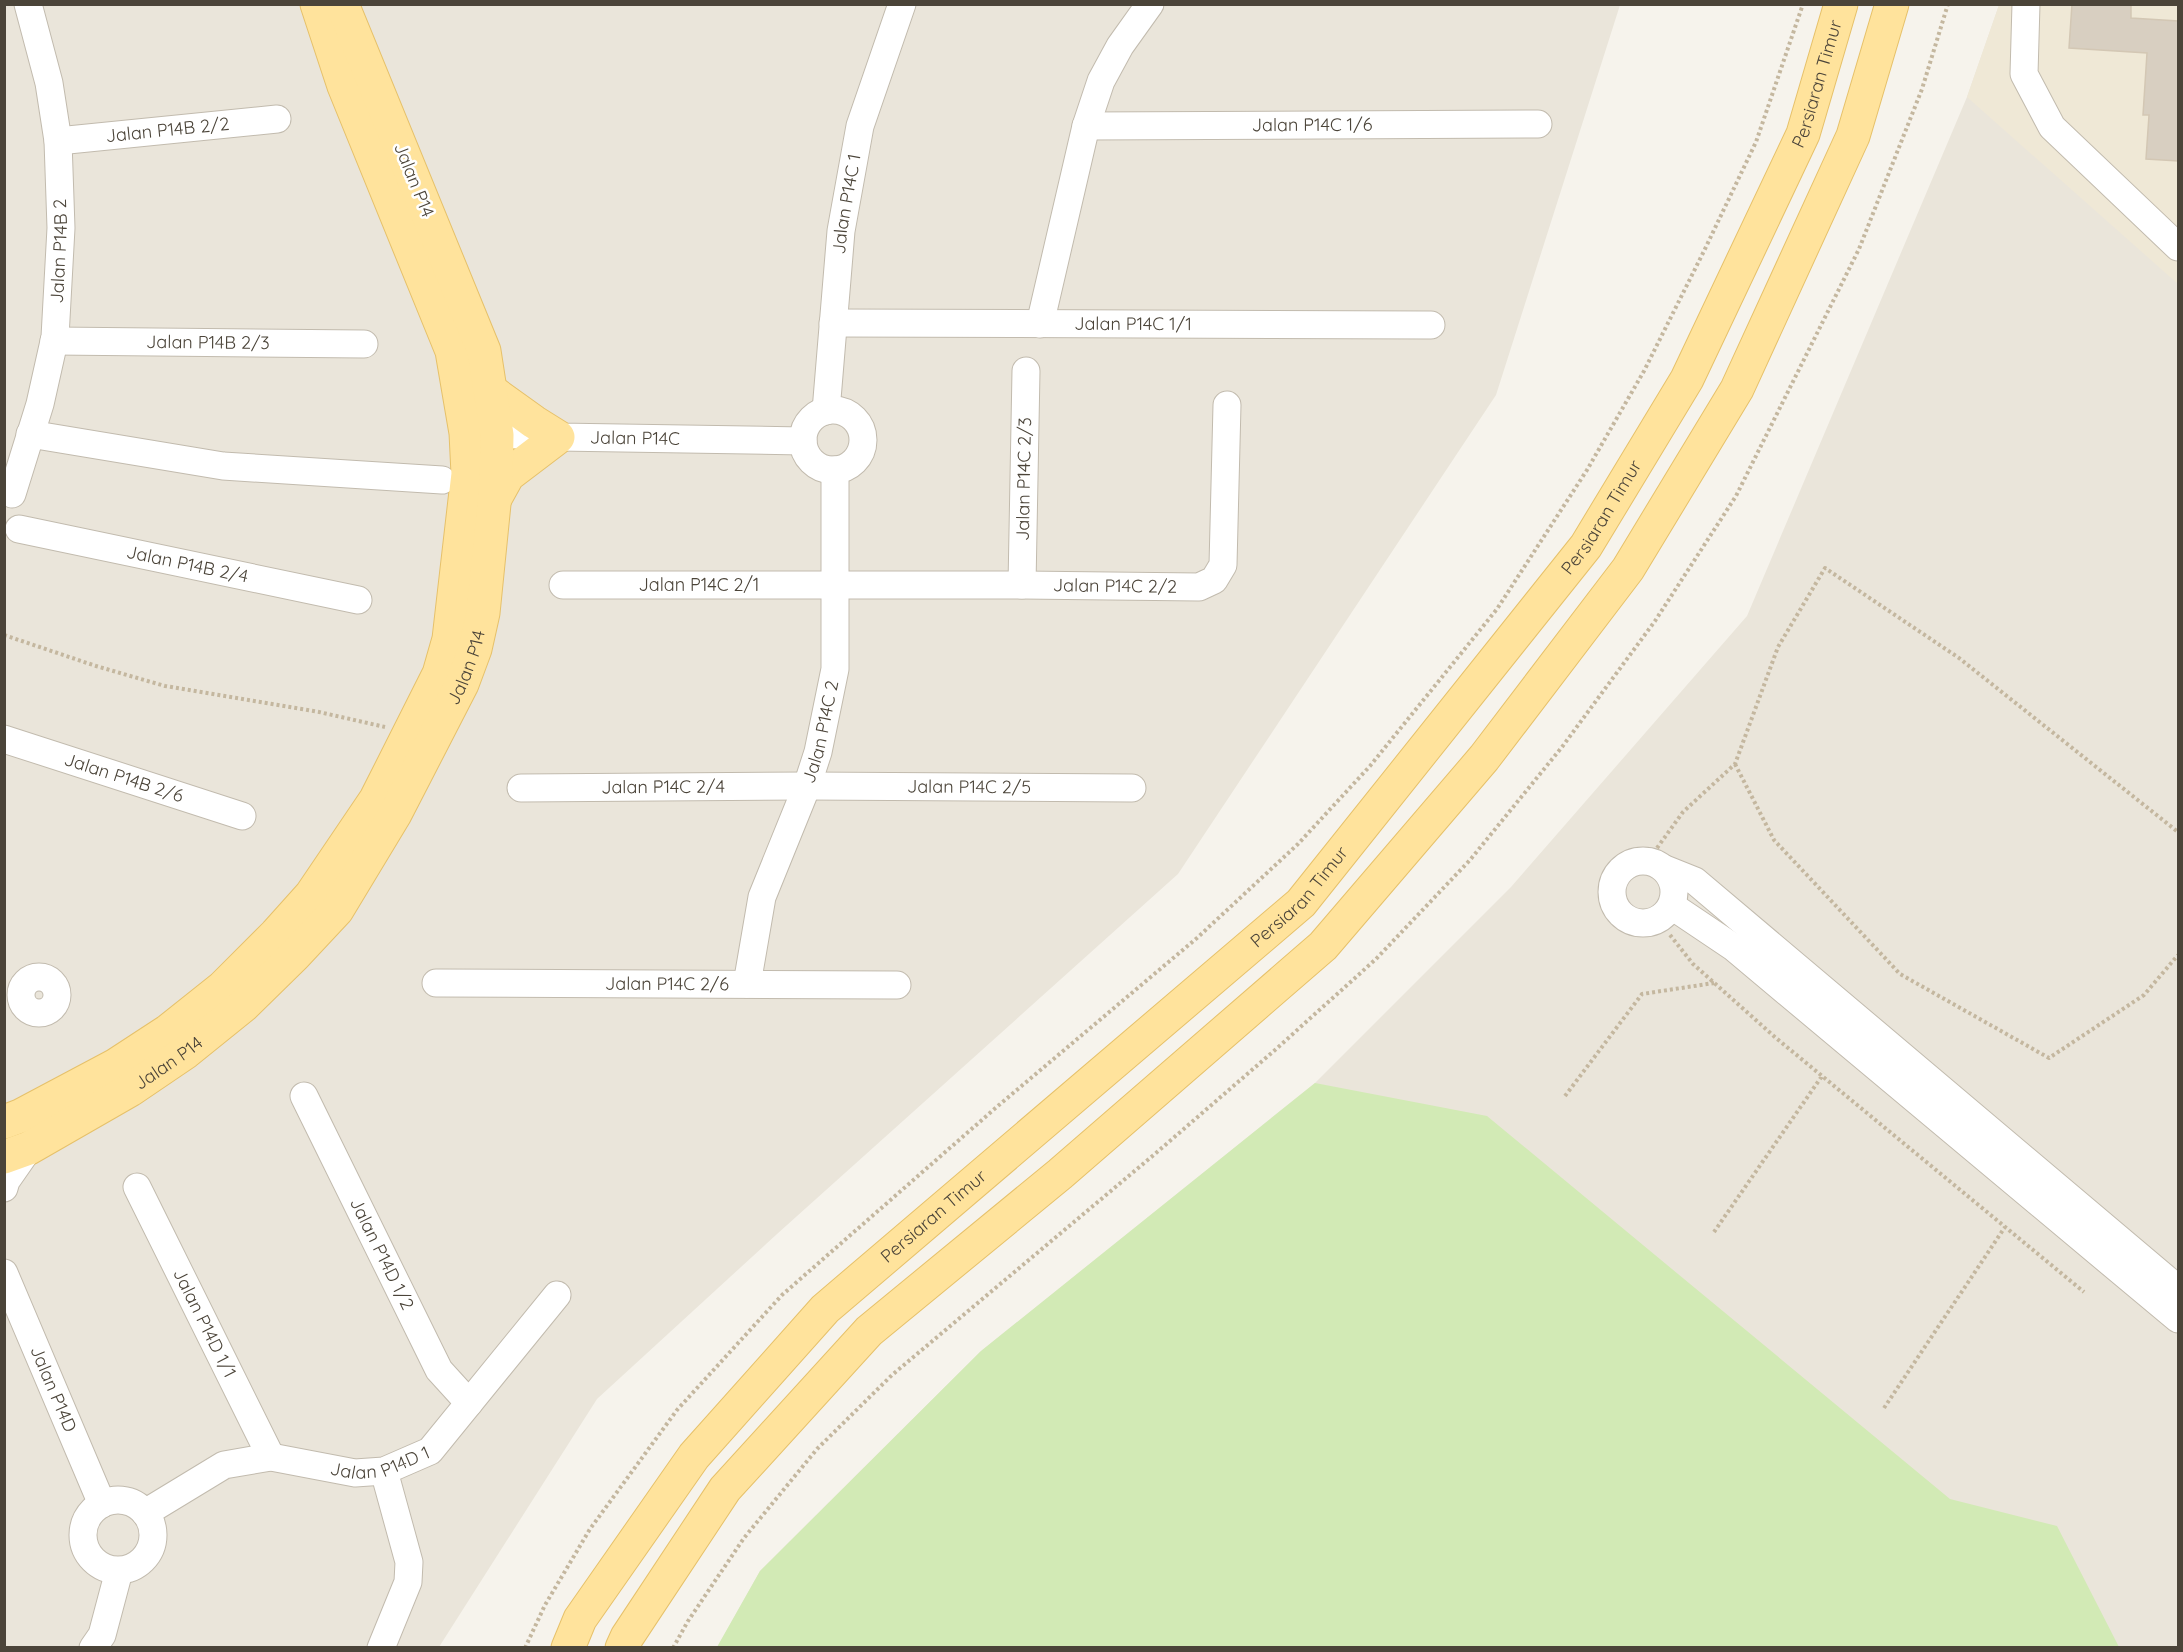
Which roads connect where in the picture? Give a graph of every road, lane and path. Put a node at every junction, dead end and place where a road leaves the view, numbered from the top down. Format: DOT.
graph roads {
  1 [pos="28,4"];
  2 [pos="316,4"];
  3 [pos="342,4"];
  4 [pos="902,4"];
  5 [pos="1150,4"];
  6 [pos="1803,4"];
  7 [pos="1841,4"];
  8 [pos="1892,4"];
  9 [pos="2026,4"];
  10 [pos="277,119"];
  11 [pos="1538,124"];
  12 [pos="1086,126"];
  13 [pos="58,141"];
  14 [pos="2168,227"];
  15 [pos="2178,247"];
  16 [pos="833,323"];
  17 [pos="1040,324"];
  18 [pos="1431,325"];
  19 [pos="54,341"];
  20 [pos="364,344"];
  21 [pos="1026,371"];
  22 [pos="491,391"];
  23 [pos="1227,405"];
  24 [pos="826,411"];
  25 [pos="30,434"];
  26 [pos="481,434"];
  27 [pos="558,437"];
  28 [pos="803,441"];
  29 [pos="835,470"];
  30 [pos="442,480"];
  31 [pos="8,493"];
  32 [pos="493,503"];
  33 [pos="12,532"];
  34 [pos="563,585"];
  35 [pos="1022,585"];
  36 [pos="835,587"];
  37 [pos="358,600"];
  38 [pos="4,635"];
  39 [pos="381,725"];
  40 [pos="4,739"];
  41 [pos="1735,764"];
  42 [pos="807,786"];
  43 [pos="521,788"];
  44 [pos="1132,788"];
  45 [pos="242,816"];
  46 [pos="2178,832"];
  47 [pos="1656,865"];
  48 [pos="1665,913"];
  49 [pos="2178,955"];
  50 [pos="436,983"];
  51 [pos="1715,983"];
  52 [pos="747,984"];
  53 [pos="897,985"];
  54 [pos="1822,1076"];
  55 [pos="304,1096"];
  56 [pos="1565,1096"];
  57 [pos="4,1122"];
  58 [pos="17,1152"];
  59 [pos="137,1187"];
  60 [pos="4,1188"];
  61 [pos="2005,1227"];
  62 [pos="1714,1232"];
  63 [pos="4,1273"];
  64 [pos="2178,1289"];
  65 [pos="2084,1292"];
  66 [pos="556,1295"];
  67 [pos="2178,1319"];
  68 [pos="469,1403"];
  69 [pos="1884,1408"];
  70 [pos="271,1457"];
  71 [pos="384,1471"];
  72 [pos="102,1504"];
  73 [pos="145,1513"];
  74 [pos="118,1571"];
  75 [pos="93,1647"];
  76 [pos="381,1647"];
  77 [pos="525,1647"];
  78 [pos="568,1647"];
  79 [pos="622,1647"];
  1 -- 13 [label="street, Jalan P14B 2"];
  2 -- 26 [label="main road, Jalan P14"];
  3 -- 22 [label="main road, Jalan P14"];
  4 -- 16 [label="street, Jalan P14C 1"];
  5 -- 12 [label="street"];
  6 -- 77 [label="path"];
  7 -- 78 [label="main road, Persiaran Timur"];
  8 -- 79 [label="main road"];
  9 -- 14 [label="street"];
  10 -- 13 [label="street, Jalan P14B 2/2"];
  11 -- 12 [label="street, Jalan P14C 1/6"];
  12 -- 17 [label="street"];
  13 -- 19 [label="street, Jalan P14B 2"];
  14 -- 15 [label="street"];
  16 -- 17 [label="street, Jalan P14C 1/1"];
  16 -- 24 [label="street, Jalan P14C 1"];
  17 -- 18 [label="street, Jalan P14C 1/1"];
  19 -- 20 [label="street, Jalan P14B 2/3"];
  19 -- 25 [label="street, Jalan P14B 2"];
  21 -- 35 [label="street, Jalan P14C 2/3"];
  22 -- 26 [label="main road, Jalan P14"];
  22 -- 27 [label="main road"];
  23 -- 35 [label="street, Jalan P14C 2/2"];
  24 -- 28 [label="street"];
  24 -- 29 [label="street"];
  25 -- 30 [label="street"];
  25 -- 31 [label="street, Jalan P14B 2"];
  26 -- 27 [label="street, Jalan P14C"];
  26 -- 32 [label="main road, Jalan P14"];
  26 -- 57 [label="main road, Jalan P14"];
  27 -- 28 [label="street, Jalan P14C"];
  27 -- 32 [label="main road"];
  28 -- 29 [label="street"];
  29 -- 36 [label="street, Jalan P14C 2"];
  31 -- 33 [label="street, Jalan P14B 2"];
  32 -- 58 [label="main road, Jalan P14"];
  33 -- 37 [label="street, Jalan P14B 2/4"];
  34 -- 36 [label="street, Jalan P14C 2/1"];
  35 -- 36 [label="street, Jalan P14C 2/2"];
  36 -- 42 [label="street, Jalan P14C 2"];
  38 -- 39 [label="path"];
  40 -- 45 [label="street, Jalan P14B 2/6"];
  41 -- 46 [label="path"];
  41 -- 47 [label="path"];
  41 -- 49 [label="path"];
  42 -- 43 [label="street, Jalan P14C 2/4"];
  42 -- 44 [label="street, Jalan P14C 2/5"];
  42 -- 52 [label="street, Jalan P14C 2"];
  47 -- 48 [label="street"];
  47 -- 48 [label="street"];
  47 -- 64 [label="street"];
  48 -- 51 [label="path"];
  48 -- 67 [label="street"];
  50 -- 52 [label="street, Jalan P14C 2/6"];
  51 -- 54 [label="path"];
  51 -- 56 [label="path"];
  52 -- 53 [label="street, Jalan P14C 2/6"];
  54 -- 61 [label="path"];
  54 -- 62 [label="path"];
  55 -- 68 [label="street, Jalan P14D 1/2"];
  58 -- 60 [label="street"];
  59 -- 70 [label="street, Jalan P14D 1/1"];
  61 -- 65 [label="path"];
  61 -- 69 [label="path"];
  63 -- 72 [label="street, Jalan P14D"];
  66 -- 68 [label="street, Jalan P14D 1"];
  68 -- 71 [label="street, Jalan P14D 1"];
  70 -- 71 [label="street, Jalan P14D 1"];
  70 -- 73 [label="street, Jalan P14D 1"];
  71 -- 76 [label="street"];
  72 -- 73 [label="street"];
  72 -- 74 [label="street"];
  73 -- 74 [label="street"];
  74 -- 75 [label="street"];
}
